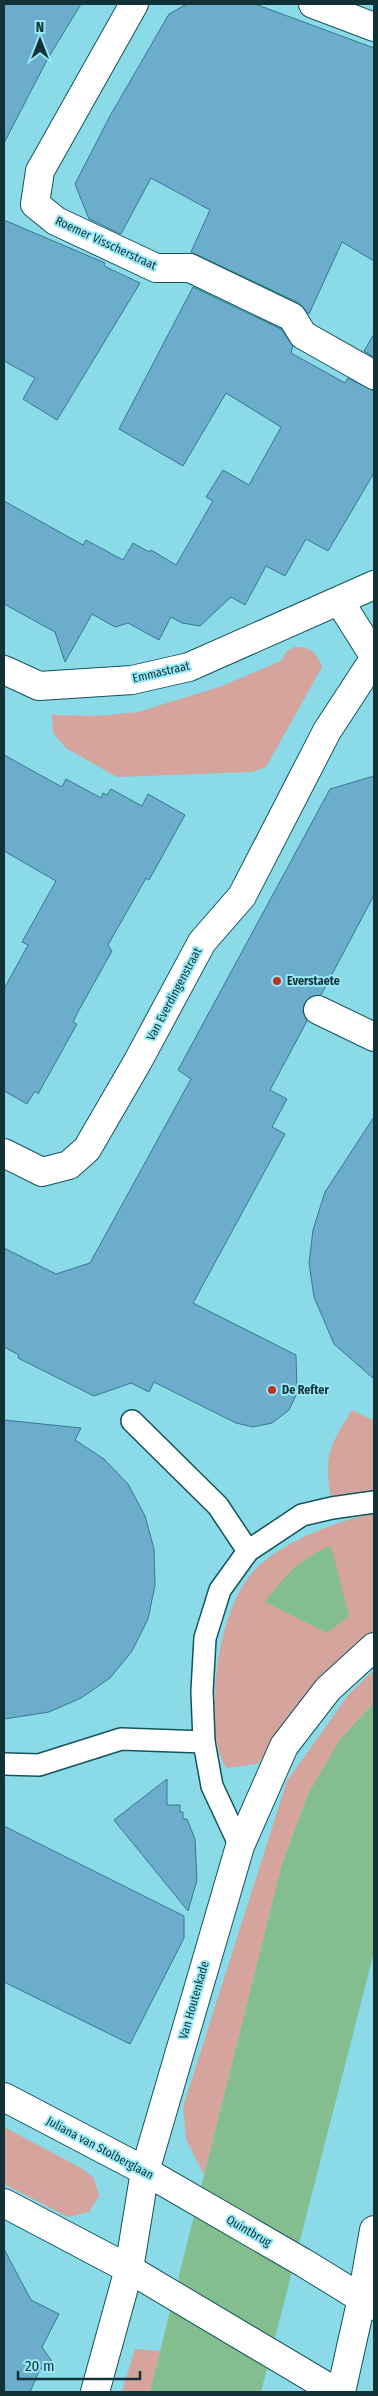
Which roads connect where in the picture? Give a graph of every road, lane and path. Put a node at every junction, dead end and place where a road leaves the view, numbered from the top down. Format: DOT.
graph roads {
  1 [pos="134,4"];
  2 [pos="313,4"];
  3 [pos="374,27"];
  4 [pos="374,375"];
  5 [pos="374,585"];
  6 [pos="340,602"];
  7 [pos="374,658"];
  8 [pos="4,670"];
  9 [pos="318,1010"];
  10 [pos="374,1036"];
  11 [pos="4,1153"];
  12 [pos="132,1421"];
  13 [pos="374,1502"];
  14 [pos="248,1551"];
  15 [pos="374,1647"];
  16 [pos="204,1742"];
  17 [pos="4,1764"];
  18 [pos="240,1846"];
  19 [pos="4,2097"];
  20 [pos="145,2171"];
  21 [pos="194,2199"];
  22 [pos="4,2203"];
  23 [pos="374,2230"];
  24 [pos="129,2269"];
  25 [pos="368,2302"];
  26 [pos="95,2392"];
  27 [pos="336,2392"];
  28 [pos="340,2392"];
  1 -- 4 [label="street, Roemer Visscherstraat"];
  2 -- 3 [label="street"];
  5 -- 6 [label="street"];
  6 -- 7 [label="street"];
  6 -- 8 [label="street, Emmastraat"];
  7 -- 11 [label="street, Van Everdingenstraat"];
  9 -- 10 [label="street"];
  12 -- 14 [label="lane"];
  13 -- 14 [label="lane"];
  14 -- 16 [label="lane"];
  15 -- 18 [label="street, Van Houtenkade"];
  16 -- 17 [label="lane"];
  16 -- 18 [label="lane"];
  18 -- 20 [label="street, Van Houtenkade"];
  19 -- 20 [label="street, Juliana van Stolberglaan"];
  20 -- 21 [label="street, Juliana van Stolberglaan"];
  20 -- 24 [label="street, Van Houtenkade"];
  21 -- 25 [label="street, Quintbrug"];
  22 -- 24 [label="street"];
  23 -- 25 [label="street"];
  24 -- 26 [label="street, Van Houtenkade"];
  24 -- 27 [label="street"];
  25 -- 28 [label="street"];
}
